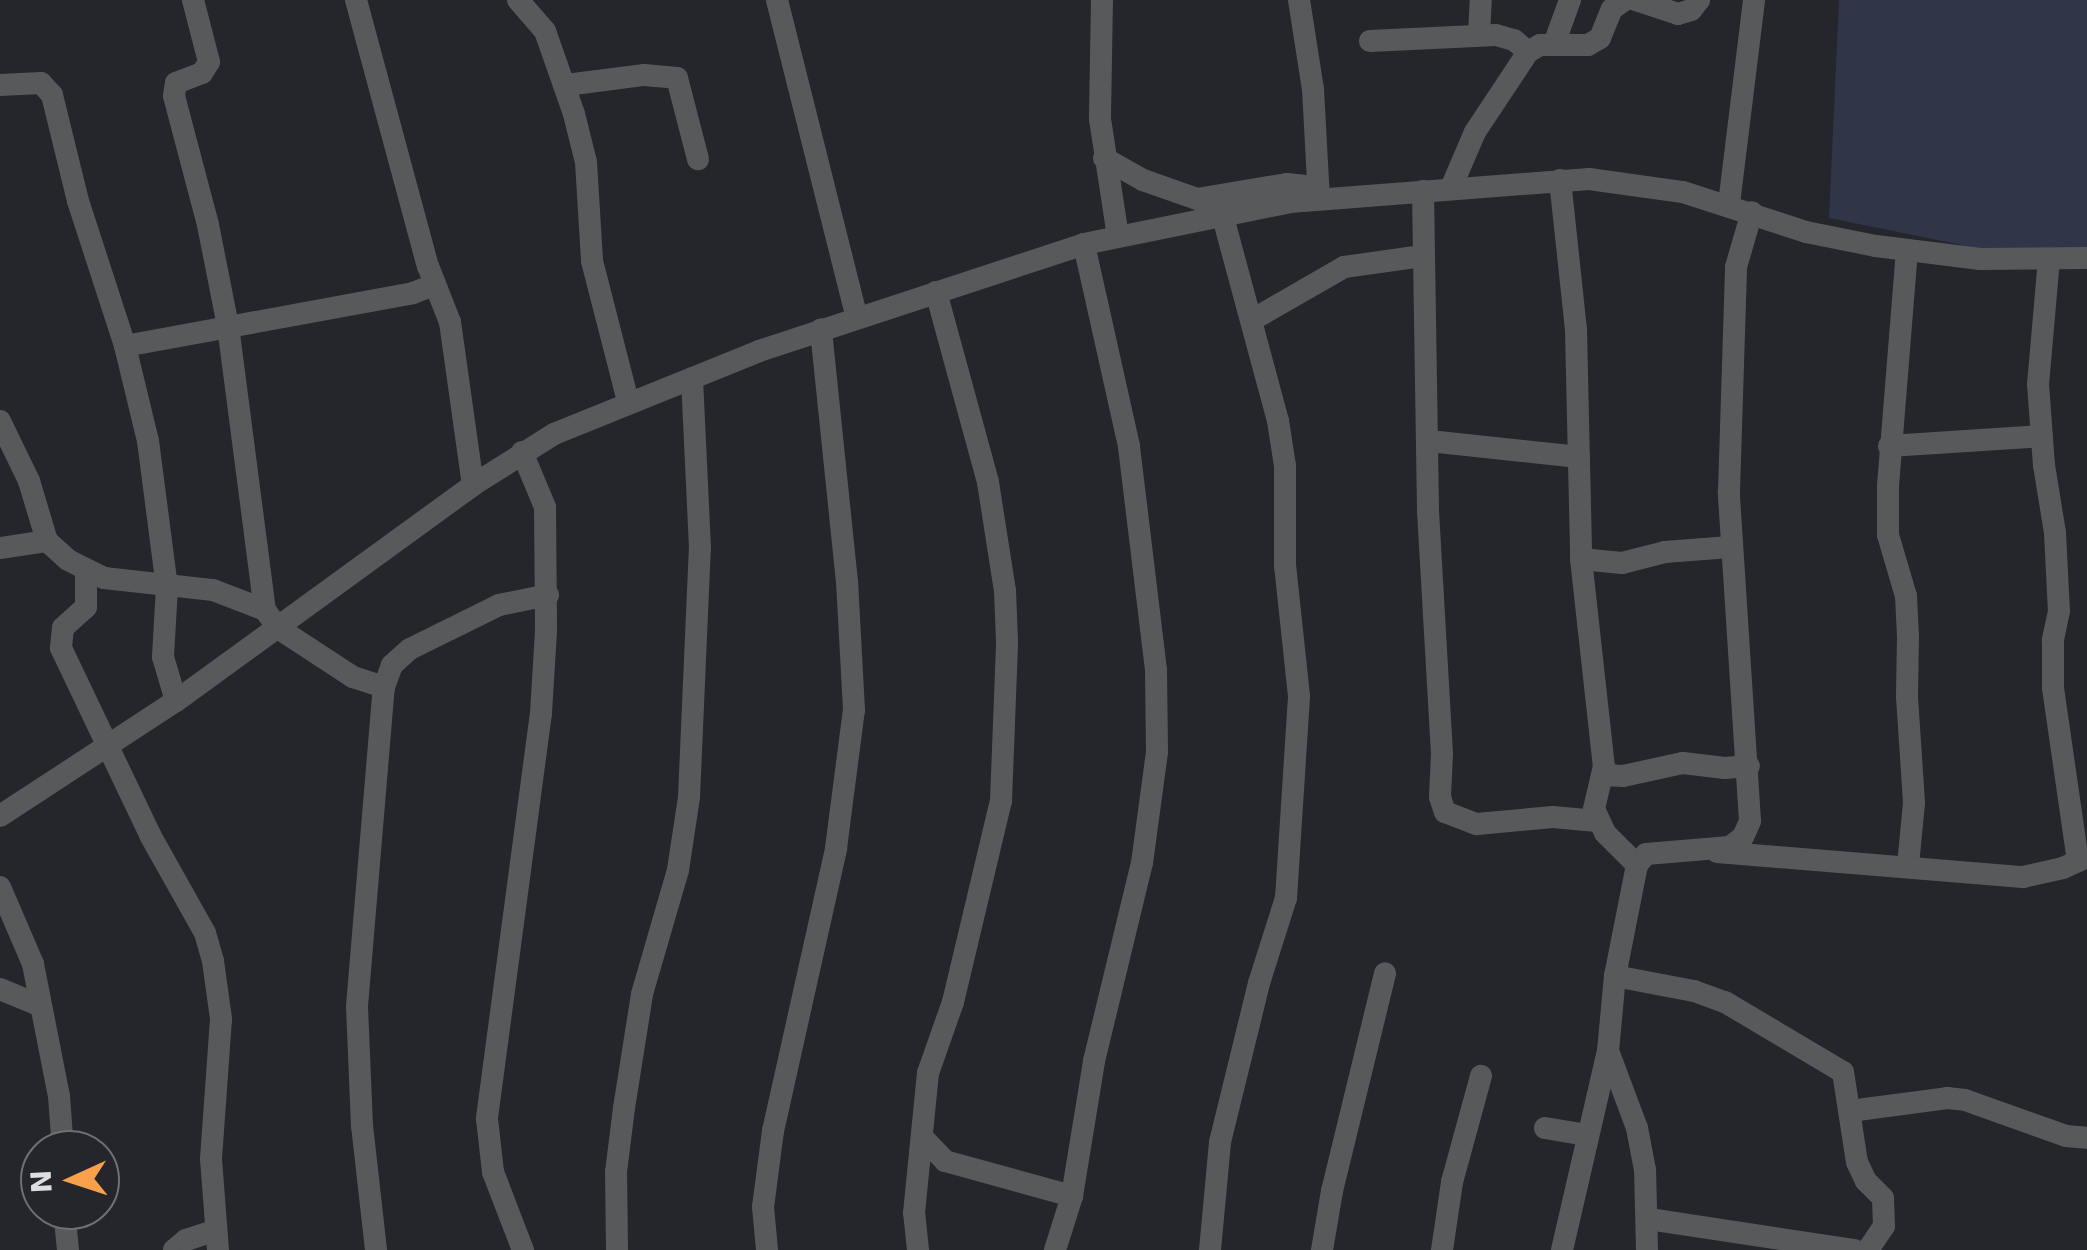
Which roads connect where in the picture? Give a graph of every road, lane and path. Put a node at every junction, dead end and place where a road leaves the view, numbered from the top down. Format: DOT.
graph roads {
  1 [pos="193,0"];
  2 [pos="356,0"];
  3 [pos="518,0"];
  4 [pos="778,0"];
  5 [pos="1102,0"];
  6 [pos="1300,0"];
  7 [pos="1481,0"];
  8 [pos="1570,0"];
  9 [pos="1625,0"];
  10 [pos="1636,0"];
  11 [pos="1699,0"];
  12 [pos="1754,0"];
  13 [pos="1478,34"];
  14 [pos="1370,41"];
  15 [pos="1554,44"];
  16 [pos="1528,52"];
  17 [pos="0,85"];
  18 [pos="566,85"];
  19 [pos="1104,158"];
  20 [pos="698,159"];
  21 [pos="1560,180"];
  22 [pos="1451,188"];
  23 [pos="1423,191"];
  24 [pos="1318,193"];
  25 [pos="1729,204"];
  26 [pos="1752,212"];
  27 [pos="1222,213"];
  28 [pos="1118,236"];
  29 [pos="1084,244"];
  30 [pos="1907,250"];
  31 [pos="1422,256"];
  32 [pos="2087,258"];
  33 [pos="2049,259"];
  34 [pos="434,285"];
  35 [pos="936,292"];
  36 [pos="857,318"];
  37 [pos="1252,320"];
  38 [pos="228,326"];
  39 [pos="822,329"];
  40 [pos="125,346"];
  41 [pos="692,378"];
  42 [pos="628,402"];
  43 [pos="0,421"];
  44 [pos="2042,436"];
  45 [pos="1429,442"];
  46 [pos="1889,446"];
  47 [pos="522,452"];
  48 [pos="1579,457"];
  49 [pos="473,484"];
  50 [pos="46,541"];
  51 [pos="1730,547"];
  52 [pos="0,548"];
  53 [pos="1581,559"];
  54 [pos="86,570"];
  55 [pos="167,587"];
  56 [pos="548,594"];
  57 [pos="272,619"];
  58 [pos="384,687"];
  59 [pos="176,701"];
  60 [pos="109,746"];
  61 [pos="1749,766"];
  62 [pos="1604,775"];
  63 [pos="0,816"];
  64 [pos="1597,822"];
  65 [pos="1713,851"];
  66 [pos="2083,859"];
  67 [pos="1908,865"];
  68 [pos="1637,866"];
  69 [pos="0,887"];
  70 [pos="1385,973"];
  71 [pos="1615,976"];
  72 [pos="0,989"];
  73 [pos="42,1006"];
  74 [pos="1608,1051"];
  75 [pos="1481,1076"];
  76 [pos="1850,1111"];
  77 [pos="1545,1128"];
  78 [pos="63,1130"];
  79 [pos="1587,1135"];
  80 [pos="923,1138"];
  81 [pos="2087,1138"];
  82 [pos="1072,1196"];
  83 [pos="1649,1219"];
  84 [pos="216,1240"];
  85 [pos="1059,1249"];
  86 [pos="174,1250"];
  87 [pos="376,1250"];
  88 [pos="523,1250"];
  89 [pos="618,1250"];
  90 [pos="767,1250"];
  91 [pos="918,1250"];
  92 [pos="1210,1250"];
  93 [pos="1322,1250"];
  94 [pos="1442,1250"];
  95 [pos="1562,1250"];
  96 [pos="1647,1250"];
  97 [pos="1855,1250"];
  98 [pos="1868,1250"];
  1 -- 38 [label="street"];
  2 -- 34 [label="street"];
  3 -- 18 [label="street"];
  4 -- 36 [label="street"];
  5 -- 19 [label="street"];
  6 -- 24 [label="street"];
  7 -- 13 [label="street"];
  8 -- 15 [label="street"];
  9 -- 15 [label="street"];
  10 -- 11 [label="street"];
  12 -- 25 [label="street"];
  13 -- 14 [label="street"];
  13 -- 16 [label="street"];
  15 -- 16 [label="street"];
  16 -- 22 [label="street"];
  17 -- 40 [label="street"];
  18 -- 20 [label="street"];
  18 -- 42 [label="street"];
  19 -- 24 [label="street"];
  19 -- 28 [label="street"];
  21 -- 22 [label="street"];
  21 -- 25 [label="street"];
  21 -- 48 [label="street"];
  22 -- 23 [label="street"];
  23 -- 24 [label="street"];
  23 -- 31 [label="street"];
  24 -- 27 [label="street"];
  25 -- 26 [label="street"];
  26 -- 30 [label="street"];
  26 -- 51 [label="street"];
  27 -- 28 [label="street"];
  27 -- 37 [label="street"];
  28 -- 29 [label="street"];
  29 -- 35 [label="street"];
  29 -- 82 [label="street"];
  30 -- 33 [label="street"];
  30 -- 46 [label="street"];
  31 -- 37 [label="street"];
  31 -- 45 [label="street"];
  32 -- 33 [label="street"];
  33 -- 44 [label="street"];
  34 -- 38 [label="street"];
  34 -- 49 [label="street"];
  35 -- 36 [label="street"];
  35 -- 80 [label="street"];
  36 -- 39 [label="street"];
  37 -- 92 [label="street"];
  38 -- 40 [label="street"];
  38 -- 57 [label="street"];
  39 -- 41 [label="street"];
  39 -- 90 [label="street"];
  40 -- 55 [label="street"];
  41 -- 42 [label="street"];
  41 -- 89 [label="street"];
  42 -- 47 [label="street"];
  43 -- 50 [label="street"];
  44 -- 46 [label="street"];
  44 -- 66 [label="street"];
  45 -- 48 [label="street"];
  45 -- 64 [label="street"];
  46 -- 67 [label="street"];
  47 -- 49 [label="street"];
  47 -- 56 [label="street"];
  48 -- 53 [label="street"];
  49 -- 57 [label="street"];
  50 -- 52 [label="street"];
  50 -- 54 [label="street"];
  51 -- 53 [label="street"];
  51 -- 61 [label="street"];
  53 -- 62 [label="street"];
  54 -- 55 [label="street"];
  54 -- 60 [label="street"];
  55 -- 57 [label="street"];
  55 -- 59 [label="street"];
  56 -- 58 [label="street"];
  56 -- 88 [label="street"];
  57 -- 58 [label="street"];
  57 -- 59 [label="street"];
  58 -- 87 [label="street"];
  59 -- 60 [label="street"];
  60 -- 63 [label="street"];
  60 -- 84 [label="street"];
  61 -- 62 [label="street"];
  61 -- 65 [label="street"];
  62 -- 64 [label="street"];
  64 -- 68 [label="street"];
  65 -- 67 [label="street"];
  65 -- 68 [label="street"];
  66 -- 67 [label="street"];
  68 -- 71 [label="street"];
  69 -- 73 [label="street"];
  70 -- 93 [label="street"];
  71 -- 74 [label="street"];
  71 -- 76 [label="street"];
  72 -- 73 [label="street"];
  73 -- 78 [label="street"];
  74 -- 79 [label="street"];
  74 -- 83 [label="street"];
  75 -- 94 [label="street"];
  76 -- 81 [label="street"];
  76 -- 98 [label="street"];
  77 -- 79 [label="street"];
  79 -- 95 [label="street"];
  80 -- 82 [label="street"];
  80 -- 91 [label="street"];
  82 -- 85 [label="street"];
  83 -- 96 [label="street"];
  83 -- 97 [label="street"];
  84 -- 86 [label="street"];
}
